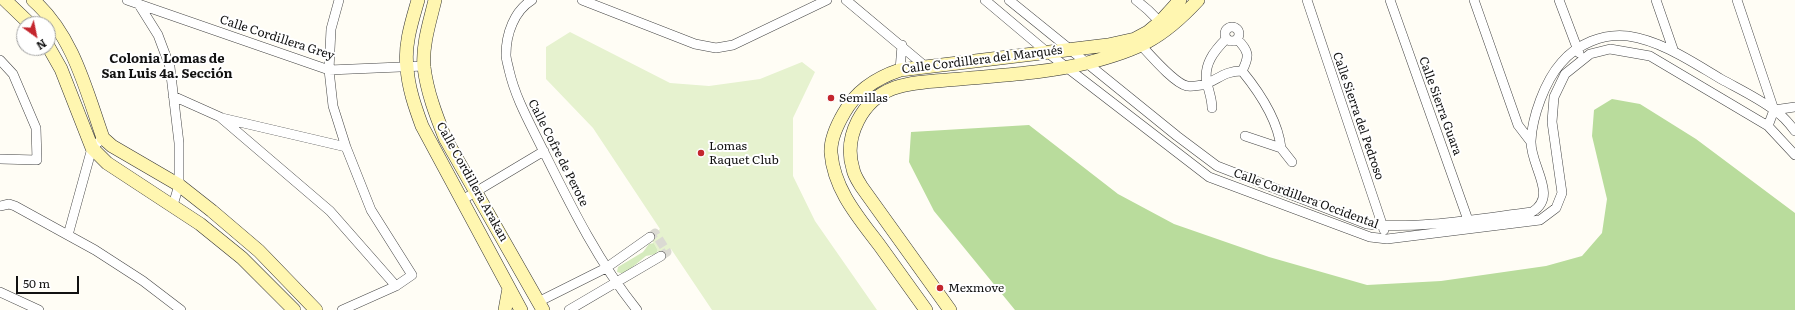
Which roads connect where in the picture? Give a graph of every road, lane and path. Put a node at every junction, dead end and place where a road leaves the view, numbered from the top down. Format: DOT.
graph roads {
  1 [pos="5,0"];
  2 [pos="33,0"];
  3 [pos="127,0"];
  4 [pos="339,0"];
  5 [pos="418,0"];
  6 [pos="435,0"];
  7 [pos="532,0"];
  8 [pos="582,0"];
  9 [pos="827,0"];
  10 [pos="846,0"];
  11 [pos="985,0"];
  12 [pos="1009,0"];
  13 [pos="1136,0"];
  14 [pos="1180,0"];
  15 [pos="1198,0"];
  16 [pos="1307,0"];
  17 [pos="1390,0"];
  18 [pos="1474,0"];
  19 [pos="1559,0"];
  20 [pos="1656,0"];
  21 [pos="1737,0"];
  22 [pos="138,3"];
  23 [pos="22,16"];
  24 [pos="1160,22"];
  25 [pos="1226,39"];
  26 [pos="1237,39"];
  27 [pos="1139,42"];
  28 [pos="902,45"];
  29 [pos="1577,47"];
  30 [pos="1069,49"];
  31 [pos="1048,52"];
  32 [pos="1674,52"];
  33 [pos="54,56"];
  34 [pos="1016,56"];
  35 [pos="0,60"];
  36 [pos="1582,60"];
  37 [pos="1086,63"];
  38 [pos="406,66"];
  39 [pos="424,66"];
  40 [pos="926,67"];
  41 [pos="1067,67"];
  42 [pos="329,70"];
  43 [pos="900,70"];
  44 [pos="1242,71"];
  45 [pos="1016,74"];
  46 [pos="1207,84"];
  47 [pos="173,96"];
  48 [pos="1795,107"];
  49 [pos="1212,108"];
  50 [pos="1774,110"];
  51 [pos="220,117"];
  52 [pos="838,122"];
  53 [pos="1768,126"];
  54 [pos="855,128"];
  55 [pos="1795,131"];
  56 [pos="1245,136"];
  57 [pos="103,138"];
  58 [pos="1531,142"];
  59 [pos="346,147"];
  60 [pos="92,148"];
  61 [pos="1280,148"];
  62 [pos="544,151"];
  63 [pos="1795,155"];
  64 [pos="0,160"];
  65 [pos="1292,162"];
  66 [pos="1217,166"];
  67 [pos="1209,177"];
  68 [pos="179,185"];
  69 [pos="477,192"];
  70 [pos="462,200"];
  71 [pos="172,205"];
  72 [pos="0,206"];
  73 [pos="1468,220"];
  74 [pos="1383,226"];
  75 [pos="68,235"];
  76 [pos="650,237"];
  77 [pos="1387,239"];
  78 [pos="661,256"];
  79 [pos="606,268"];
  80 [pos="616,283"];
  81 [pos="396,286"];
  82 [pos="509,288"];
  83 [pos="0,292"];
  84 [pos="541,306"];
  85 [pos="39,310"];
  86 [pos="180,310"];
  87 [pos="294,310"];
  88 [pos="316,310"];
  89 [pos="342,310"];
  90 [pos="505,310"];
  91 [pos="520,310"];
  92 [pos="569,310"];
  93 [pos="637,310"];
  94 [pos="926,310"];
  95 [pos="950,310"];
  1 -- 23 [label="street"];
  2 -- 57 [label="street"];
  3 -- 22 [label="street, Calle Cordillera Grey"];
  4 -- 42 [label="street"];
  5 -- 38 [label="street, Calle Cordillera Arakan"];
  6 -- 39 [label="street, Calle Cordillera Arakan"];
  7 -- 62 [label="street, Calle Cofre de Perote"];
  8 -- 9 [label="street"];
  10 -- 28 [label="street"];
  11 -- 31 [label="street, Calle Cordillera Occidental"];
  12 -- 30 [label="street, Calle Cordillera Occidental"];
  13 -- 24 [label="street"];
  14 -- 24 [label="street, Calle Cordillera del Marqués"];
  15 -- 27 [label="street, Calle Cordillera del Marqués"];
  16 -- 74 [label="street, Calle Sierra del Pedroso"];
  17 -- 73 [label="street, Calle Sierra Guara"];
  18 -- 58 [label="street"];
  19 -- 29 [label="street"];
  20 -- 32 [label="street"];
  21 -- 50 [label="street"];
  22 -- 42 [label="street, Calle Cordillera Grey"];
  22 -- 47 [label="street"];
  24 -- 27 [label="street, Calle Cordillera del Marqués"];
  25 -- 26 [label="street"];
  25 -- 26 [label="street"];
  25 -- 46 [label="street"];
  26 -- 44 [label="street"];
  27 -- 30 [label="street, Calle Cordillera del Marqués"];
  27 -- 37 [label="street, Calle Cordillera del Marqués"];
  27 -- 46 [label="street"];
  28 -- 40 [label="street"];
  28 -- 43 [label="street"];
  29 -- 32 [label="street, Calle Cordillera Occidental"];
  29 -- 36 [label="street"];
  29 -- 58 [label="street, Calle Cordillera Occidental"];
  30 -- 31 [label="street, Calle Cordillera del Marqués"];
  30 -- 37 [label="street, Calle Cordillera Occidental"];
  31 -- 34 [label="street, Calle Cordillera del Marqués"];
  31 -- 41 [label="street, Calle Cordillera Occidental"];
  32 -- 50 [label="street, Calle Cordillera Occidental"];
  33 -- 60 [label="street"];
  34 -- 40 [label="street, Calle Cordillera del Marqués"];
  34 -- 45 [label="street"];
  35 -- 64 [label="street"];
  36 -- 53 [label="street, Calle Cordillera Occidental"];
  36 -- 77 [label="street, Calle Cordillera Occidental"];
  37 -- 41 [label="street, Calle Cordillera del Marqués"];
  37 -- 66 [label="street, Calle Cordillera Occidental"];
  38 -- 39 [label="street, Calle Cordillera Grey"];
  38 -- 42 [label="street, Calle Cordillera Grey"];
  38 -- 70 [label="street, Calle Cordillera Arakan"];
  39 -- 69 [label="street, Calle Cordillera Arakan"];
  40 -- 43 [label="street, Calle Cordillera del Marqués"];
  41 -- 45 [label="street, Calle Cordillera del Marqués"];
  41 -- 67 [label="street, Calle Cordillera Occidental"];
  42 -- 59 [label="street"];
  43 -- 52 [label="street, Calle Cordillera del Marqués"];
  44 -- 46 [label="street"];
  44 -- 61 [label="street"];
  45 -- 54 [label="street, Calle Cordillera del Marqués"];
  46 -- 49 [label="street"];
  47 -- 51 [label="street"];
  47 -- 68 [label="street"];
  48 -- 50 [label="street"];
  50 -- 53 [label="street"];
  50 -- 55 [label="street, Calle Cordillera Occidental"];
  51 -- 59 [label="street"];
  51 -- 81 [label="street"];
  52 -- 54 [label="street"];
  52 -- 94 [label="street, Calle Cordillera del Marqués"];
  53 -- 63 [label="street, Calle Cordillera Occidental"];
  54 -- 95 [label="street, Calle Cordillera del Marqués"];
  56 -- 61 [label="street"];
  57 -- 60 [label="street"];
  57 -- 68 [label="street"];
  58 -- 73 [label="street, Calle Cordillera Occidental"];
  59 -- 81 [label="street"];
  60 -- 71 [label="street"];
  60 -- 75 [label="street"];
  61 -- 65 [label="street"];
  62 -- 69 [label="street"];
  62 -- 79 [label="street, Calle Cofre de Perote"];
  66 -- 67 [label="street"];
  66 -- 74 [label="street, Calle Cordillera Occidental"];
  67 -- 77 [label="street, Calle Cordillera Occidental"];
  68 -- 71 [label="street"];
  68 -- 88 [label="street"];
  69 -- 70 [label="street"];
  69 -- 84 [label="street, Calle Cordillera Arakan"];
  70 -- 82 [label="street, Calle Cordillera Arakan"];
  71 -- 87 [label="street"];
  72 -- 75 [label="street"];
  73 -- 74 [label="street, Calle Cordillera Occidental"];
  74 -- 77 [label="street, Calle Sierra del Pedroso"];
  75 -- 86 [label="street"];
  76 -- 79 [label="street"];
  78 -- 80 [label="street"];
  79 -- 80 [label="street, Calle Cofre de Perote"];
  79 -- 84 [label="street"];
  80 -- 92 [label="street"];
  80 -- 93 [label="street, Calle Cofre de Perote"];
  81 -- 89 [label="street"];
  82 -- 90 [label="street"];
  82 -- 91 [label="street, Calle Cordillera Arakan"];
  83 -- 85 [label="street"];
  84 -- 91 [label="street"];
}
